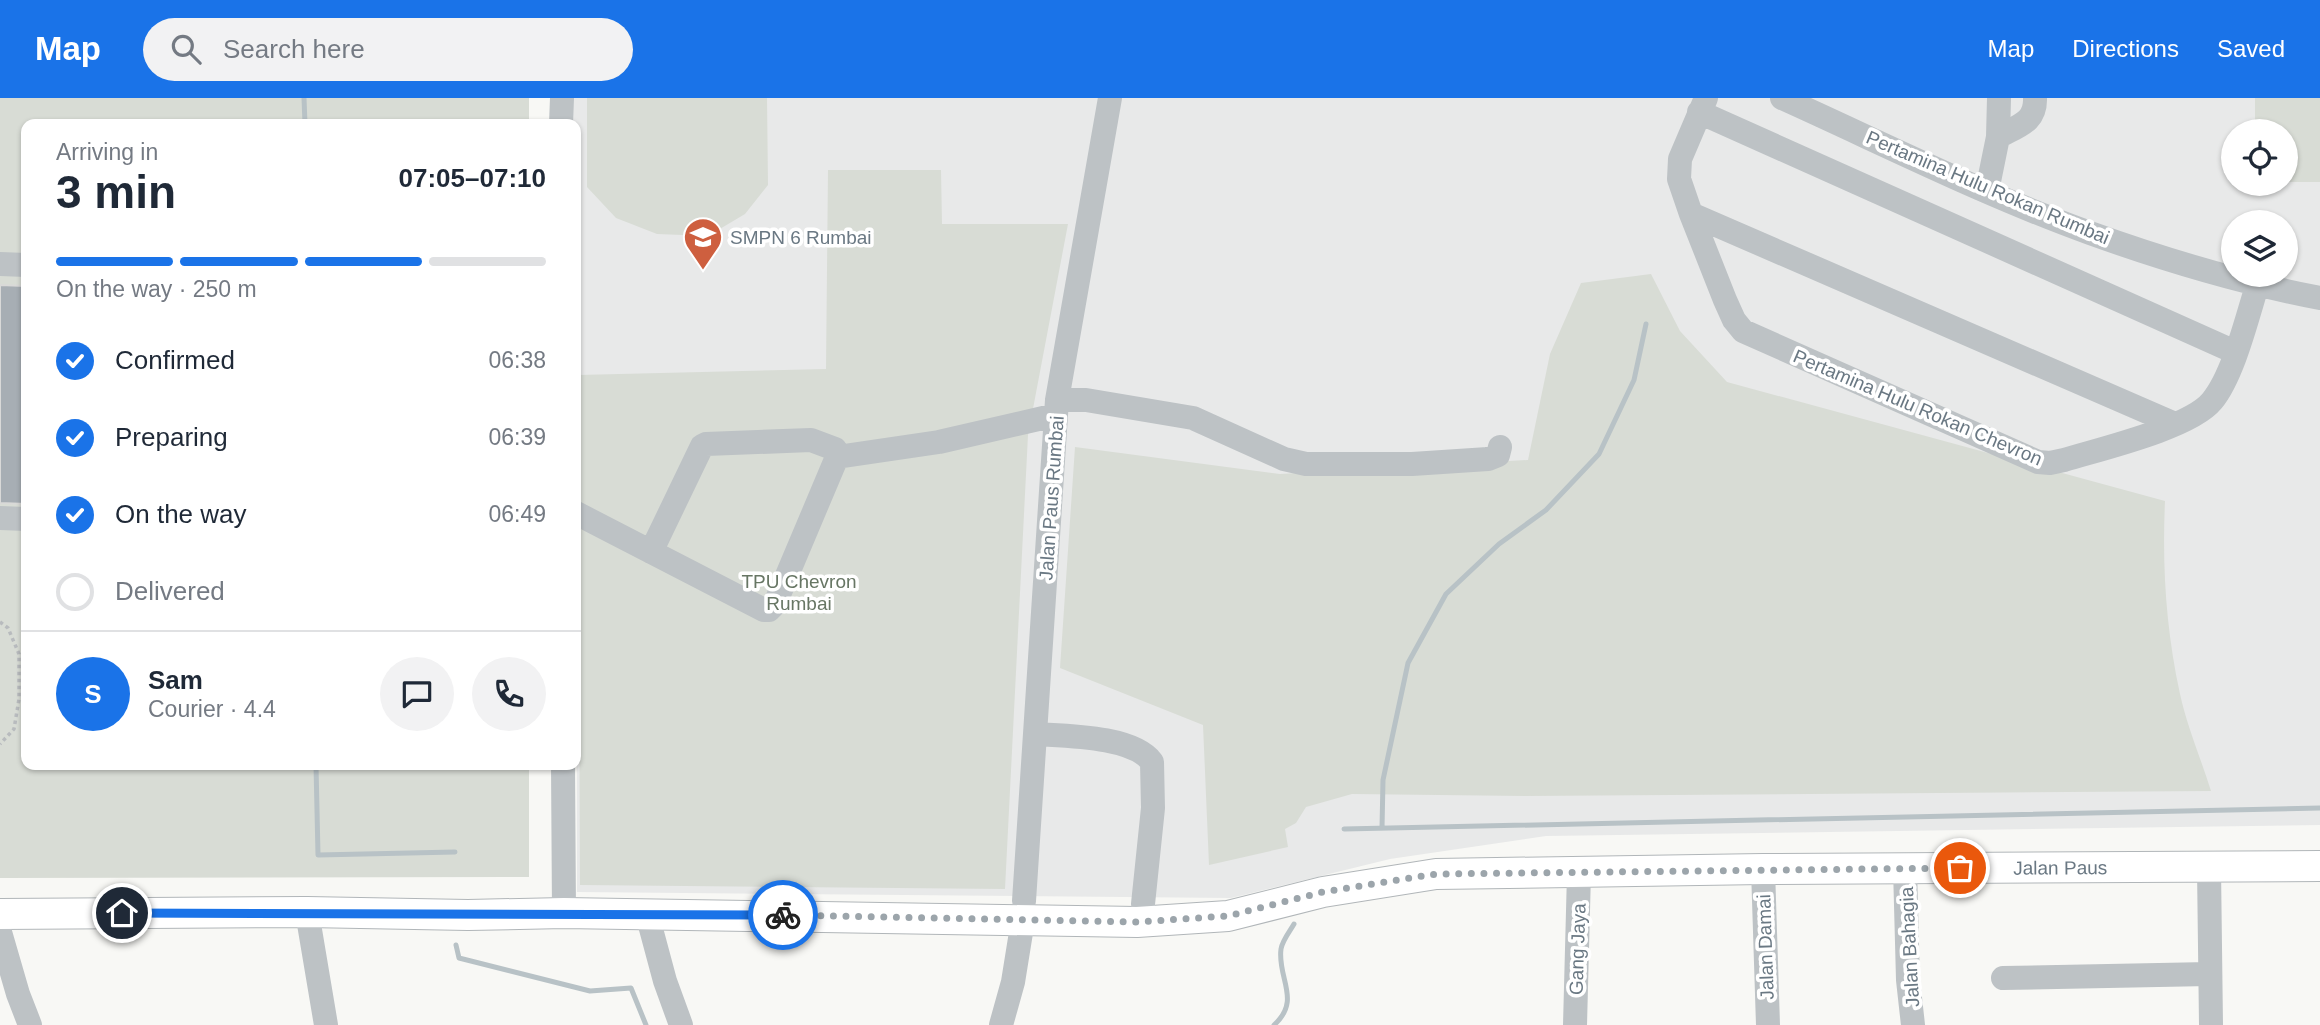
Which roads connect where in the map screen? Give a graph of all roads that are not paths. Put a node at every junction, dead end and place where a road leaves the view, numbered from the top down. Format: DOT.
graph roads {
  1 [pos="562,98"];
  2 [pos="1110,98"];
  3 [pos="1782,98"];
  4 [pos="1998,98"];
  5 [pos="2035,98"];
  6 [pos="1703,105"];
  7 [pos="561,119"];
  8 [pos="1998,137"];
  9 [pos="1987,191"];
  10 [pos="1690,214"];
  11 [pos="0,264"];
  12 [pos="21,265"];
  13 [pos="2221,275"];
  14 [pos="2257,287"];
  15 [pos="2262,287"];
  16 [pos="2320,299"];
  17 [pos="2235,352"];
  18 [pos="1057,408"];
  19 [pos="2175,424"];
  20 [pos="1500,447"];
  21 [pos="836,457"];
  22 [pos="581,516"];
  23 [pos="0,518"];
  24 [pos="21,519"];
  25 [pos="651,552"];
  26 [pos="1036,734"];
  27 [pos="563,770"];
  28 [pos="2320,848"];
  29 [pos="2320,866"];
  30 [pos="1905,868"];
  31 [pos="2209,868"];
  32 [pos="1763,869"];
  33 [pos="1579,873"];
  34 [pos="0,901"];
  35 [pos="1143,904"];
  36 [pos="564,907"];
  37 [pos="1023,911"];
  38 [pos="307,912"];
  39 [pos="0,914"];
  40 [pos="647,914"];
  41 [pos="0,932"];
  42 [pos="2209,974"];
  43 [pos="2003,978"];
  44 [pos="30,1025"];
  45 [pos="326,1025"];
  46 [pos="681,1025"];
  47 [pos="1001,1025"];
  48 [pos="1575,1025"];
  49 [pos="1768,1025"];
  50 [pos="1913,1025"];
  51 [pos="2211,1025"];
  1 -- 7 [label="street"];
  2 -- 18 [label="street, Jalan Paus Rumbai"];
  3 -- 9 [label="street, Pertamina Hulu Rokan Rumbai"];
  4 -- 8 [label="street"];
  5 -- 8 [label="street"];
  6 -- 10 [label="street, Pertamina Hulu Rokan Chevron"];
  6 -- 17 [label="street"];
  8 -- 9 [label="street"];
  9 -- 13 [label="street, Pertamina Hulu Rokan Rumbai"];
  10 -- 19 [label="street"];
  10 -- 19 [label="street, Pertamina Hulu Rokan Chevron"];
  11 -- 12 [label="street"];
  14 -- 17 [label="street, Pertamina Hulu Rokan Chevron"];
  15 -- 16 [label="street, Pertamina Hulu Rokan Rumbai"];
  17 -- 19 [label="street, Pertamina Hulu Rokan Chevron"];
  18 -- 20 [label="street"];
  18 -- 21 [label="street"];
  18 -- 26 [label="street, Jalan Paus Rumbai"];
  21 -- 25 [label="street"];
  21 -- 25 [label="street"];
  22 -- 25 [label="street"];
  23 -- 24 [label="street"];
  26 -- 35 [label="street"];
  26 -- 37 [label="street, Jalan Paus Rumbai"];
  27 -- 36 [label="street"];
  28 -- 35 [label="main road, Jalan Paus"];
  29 -- 31 [label="main road, Jalan Paus"];
  30 -- 31 [label="main road, Jalan Paus"];
  30 -- 32 [label="main road, Jalan Paus"];
  30 -- 50 [label="street, Jalan Bahagia"];
  31 -- 42 [label="street"];
  32 -- 33 [label="main road, Jalan Paus"];
  32 -- 49 [label="street, Jalan Damai"];
  33 -- 37 [label="main road, Jalan Paus"];
  33 -- 48 [label="street, Gang Jaya"];
  34 -- 36 [label="main road, Jalan Paus"];
  35 -- 37 [label="main road, Jalan Paus"];
  36 -- 37 [label="main road, Jalan Paus"];
  36 -- 38 [label="main road, Jalan Paus"];
  36 -- 40 [label="main road, Jalan Paus"];
  37 -- 40 [label="main road, Jalan Paus"];
  37 -- 47 [label="street, Jalan Paus Rumbai"];
  38 -- 39 [label="main road, Jalan Paus"];
  38 -- 45 [label="street"];
  40 -- 46 [label="street"];
  41 -- 44 [label="street"];
  42 -- 43 [label="street"];
  42 -- 51 [label="street"];
}
